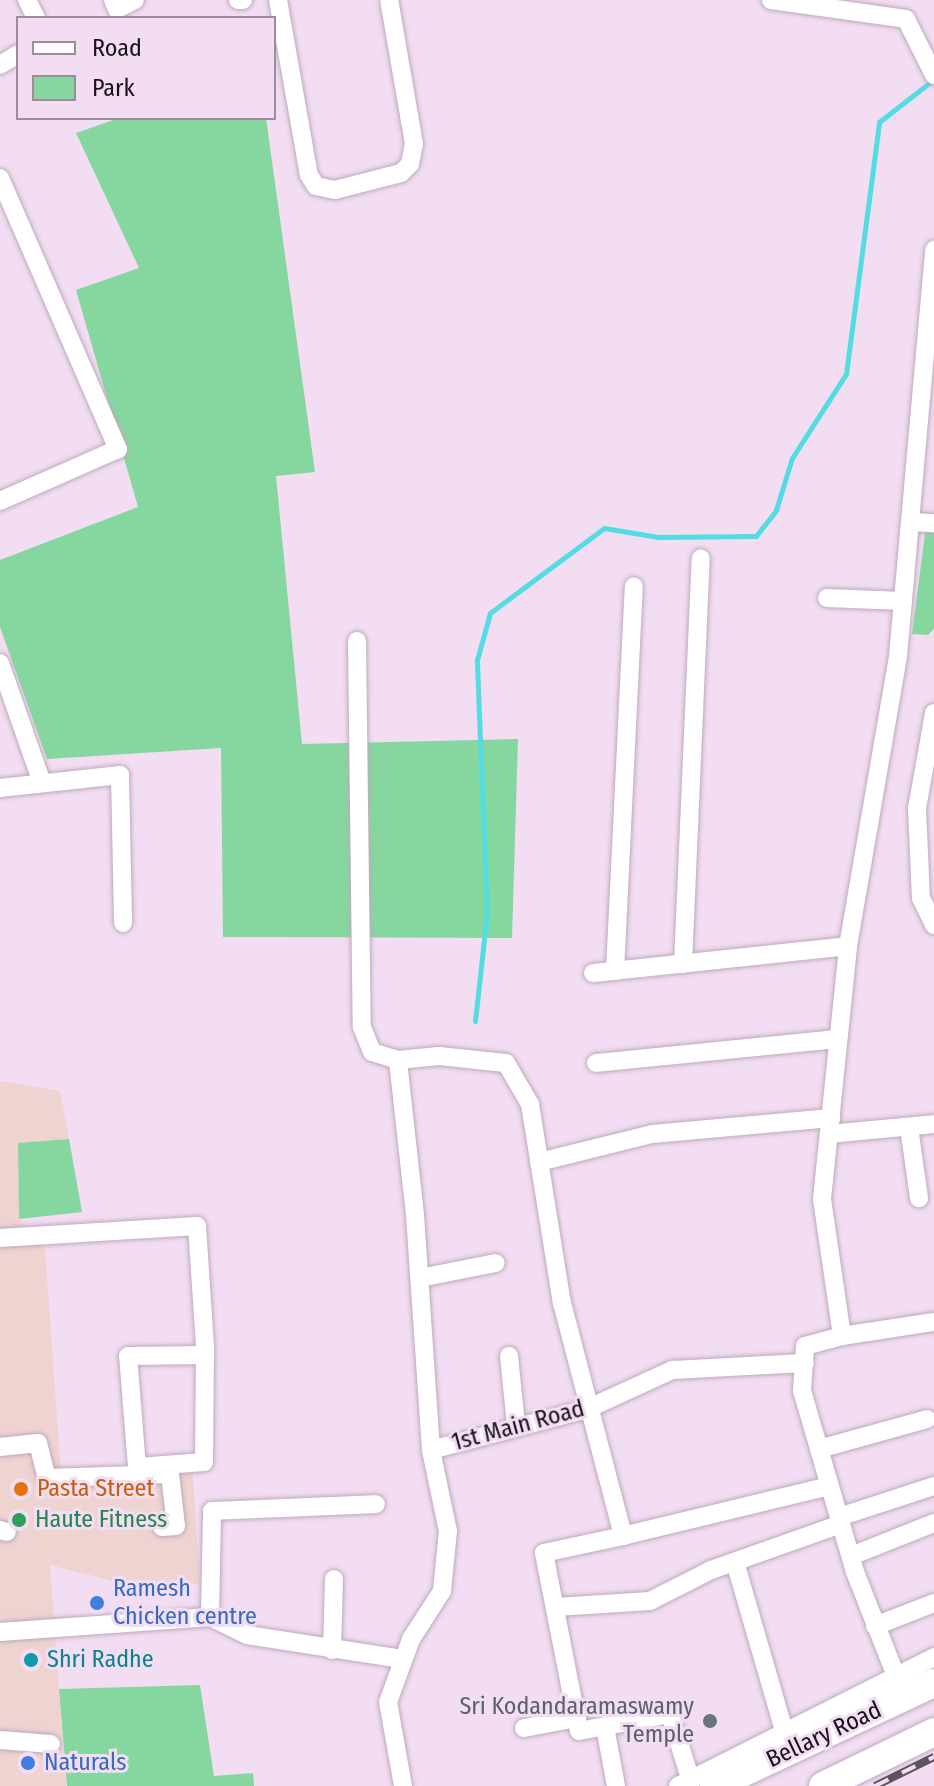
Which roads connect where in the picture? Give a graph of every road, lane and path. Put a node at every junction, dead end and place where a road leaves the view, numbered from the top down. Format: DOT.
graph roads {
  1 [pos="113,0"];
  2 [pos="135,0"];
  3 [pos="278,0"];
  4 [pos="389,0"];
  5 [pos="771,0"];
  6 [pos="934,75"];
  7 [pos="0,178"];
  8 [pos="934,250"];
  9 [pos="929,364"];
  10 [pos="0,501"];
  11 [pos="912,522"];
  12 [pos="934,523"];
  13 [pos="701,558"];
  14 [pos="634,586"];
  15 [pos="827,598"];
  16 [pos="903,601"];
  17 [pos="357,641"];
  18 [pos="0,663"];
  19 [pos="934,713"];
  20 [pos="41,780"];
  21 [pos="0,788"];
  22 [pos="123,923"];
  23 [pos="934,925"];
  24 [pos="848,946"];
  25 [pos="683,964"];
  26 [pos="615,971"];
  27 [pos="593,973"];
  28 [pos="836,1039"];
  29 [pos="398,1060"];
  30 [pos="596,1063"];
  31 [pos="934,1124"];
  32 [pos="830,1126"];
  33 [pos="909,1127"];
  34 [pos="539,1162"];
  35 [pos="919,1198"];
  36 [pos="0,1238"];
  37 [pos="496,1263"];
  38 [pos="420,1278"];
  39 [pos="934,1322"];
  40 [pos="842,1336"];
  41 [pos="205,1355"];
  42 [pos="509,1356"];
  43 [pos="805,1363"];
  44 [pos="587,1409"];
  45 [pos="927,1419"];
  46 [pos="516,1425"];
  47 [pos="0,1447"];
  48 [pos="819,1449"];
  49 [pos="431,1450"];
  50 [pos="829,1486"];
  51 [pos="934,1486"];
  52 [pos="376,1504"];
  53 [pos="840,1520"];
  54 [pos="934,1523"];
  55 [pos="162,1527"];
  56 [pos="623,1536"];
  57 [pos="851,1556"];
  58 [pos="735,1562"];
  59 [pos="334,1579"];
  60 [pos="934,1603"];
  61 [pos="556,1607"];
  62 [pos="210,1617"];
  63 [pos="875,1626"];
  64 [pos="0,1632"];
  65 [pos="332,1650"];
  66 [pos="934,1657"];
  67 [pos="402,1659"];
  68 [pos="896,1676"];
  69 [pos="934,1683"];
  70 [pos="934,1699"];
  71 [pos="577,1718"];
  72 [pos="605,1727"];
  73 [pos="524,1728"];
  74 [pos="934,1732"];
  75 [pos="785,1734"];
  76 [pos="0,1740"];
  77 [pos="51,1744"];
  78 [pos="934,1749"];
  79 [pos="695,1784"];
  80 [pos="403,1786"];
  81 [pos="616,1786"];
  82 [pos="750,1786"];
  83 [pos="823,1786"];
  84 [pos="859,1786"];
  1 -- 2 [label="street"];
  3 -- 4 [label="street"];
  5 -- 6 [label="street"];
  7 -- 10 [label="street"];
  8 -- 9 [label="street"];
  9 -- 11 [label="street"];
  11 -- 12 [label="street"];
  11 -- 16 [label="street"];
  13 -- 25 [label="street"];
  14 -- 26 [label="street"];
  15 -- 16 [label="street"];
  16 -- 24 [label="street"];
  17 -- 29 [label="street"];
  18 -- 20 [label="street"];
  19 -- 23 [label="street"];
  20 -- 21 [label="street"];
  20 -- 22 [label="street"];
  24 -- 25 [label="street"];
  24 -- 28 [label="street"];
  25 -- 26 [label="street"];
  26 -- 27 [label="street"];
  28 -- 30 [label="street"];
  28 -- 32 [label="street"];
  29 -- 34 [label="street"];
  29 -- 38 [label="street"];
  31 -- 33 [label="street"];
  32 -- 33 [label="street"];
  32 -- 34 [label="street"];
  32 -- 40 [label="street"];
  33 -- 35 [label="street"];
  34 -- 44 [label="street"];
  36 -- 41 [label="street"];
  37 -- 38 [label="street"];
  38 -- 49 [label="street"];
  39 -- 40 [label="street"];
  40 -- 43 [label="street"];
  41 -- 41 [label="street"];
  42 -- 46 [label="street"];
  43 -- 44 [label="street, 1st Main Road"];
  43 -- 48 [label="street"];
  44 -- 46 [label="street, 1st Main Road"];
  44 -- 56 [label="street"];
  45 -- 48 [label="street"];
  46 -- 49 [label="street, 1st Main Road"];
  47 -- 55 [label="street"];
  48 -- 50 [label="street"];
  49 -- 67 [label="street, 1st Main Road"];
  50 -- 53 [label="street"];
  50 -- 56 [label="street"];
  51 -- 53 [label="street"];
  52 -- 62 [label="street"];
  53 -- 57 [label="street"];
  53 -- 58 [label="street"];
  54 -- 57 [label="street"];
  56 -- 61 [label="street"];
  57 -- 63 [label="street"];
  58 -- 61 [label="street"];
  58 -- 75 [label="street"];
  59 -- 65 [label="street"];
  60 -- 63 [label="street"];
  61 -- 71 [label="street"];
  62 -- 64 [label="street"];
  62 -- 65 [label="street"];
  63 -- 68 [label="street"];
  65 -- 67 [label="street"];
  66 -- 68 [label="street"];
  67 -- 80 [label="street, 1st Main Road"];
  68 -- 75 [label="street"];
  69 -- 79 [label="highway, Bellary Road"];
  70 -- 82 [label="highway, Bellary Road"];
  71 -- 72 [label="street"];
  71 -- 73 [label="street"];
  72 -- 79 [label="street"];
  72 -- 81 [label="street"];
  74 -- 83 [label="highway, Bellary Road"];
  75 -- 79 [label="street"];
  76 -- 77 [label="street"];
  78 -- 84 [label="highway"];
}
